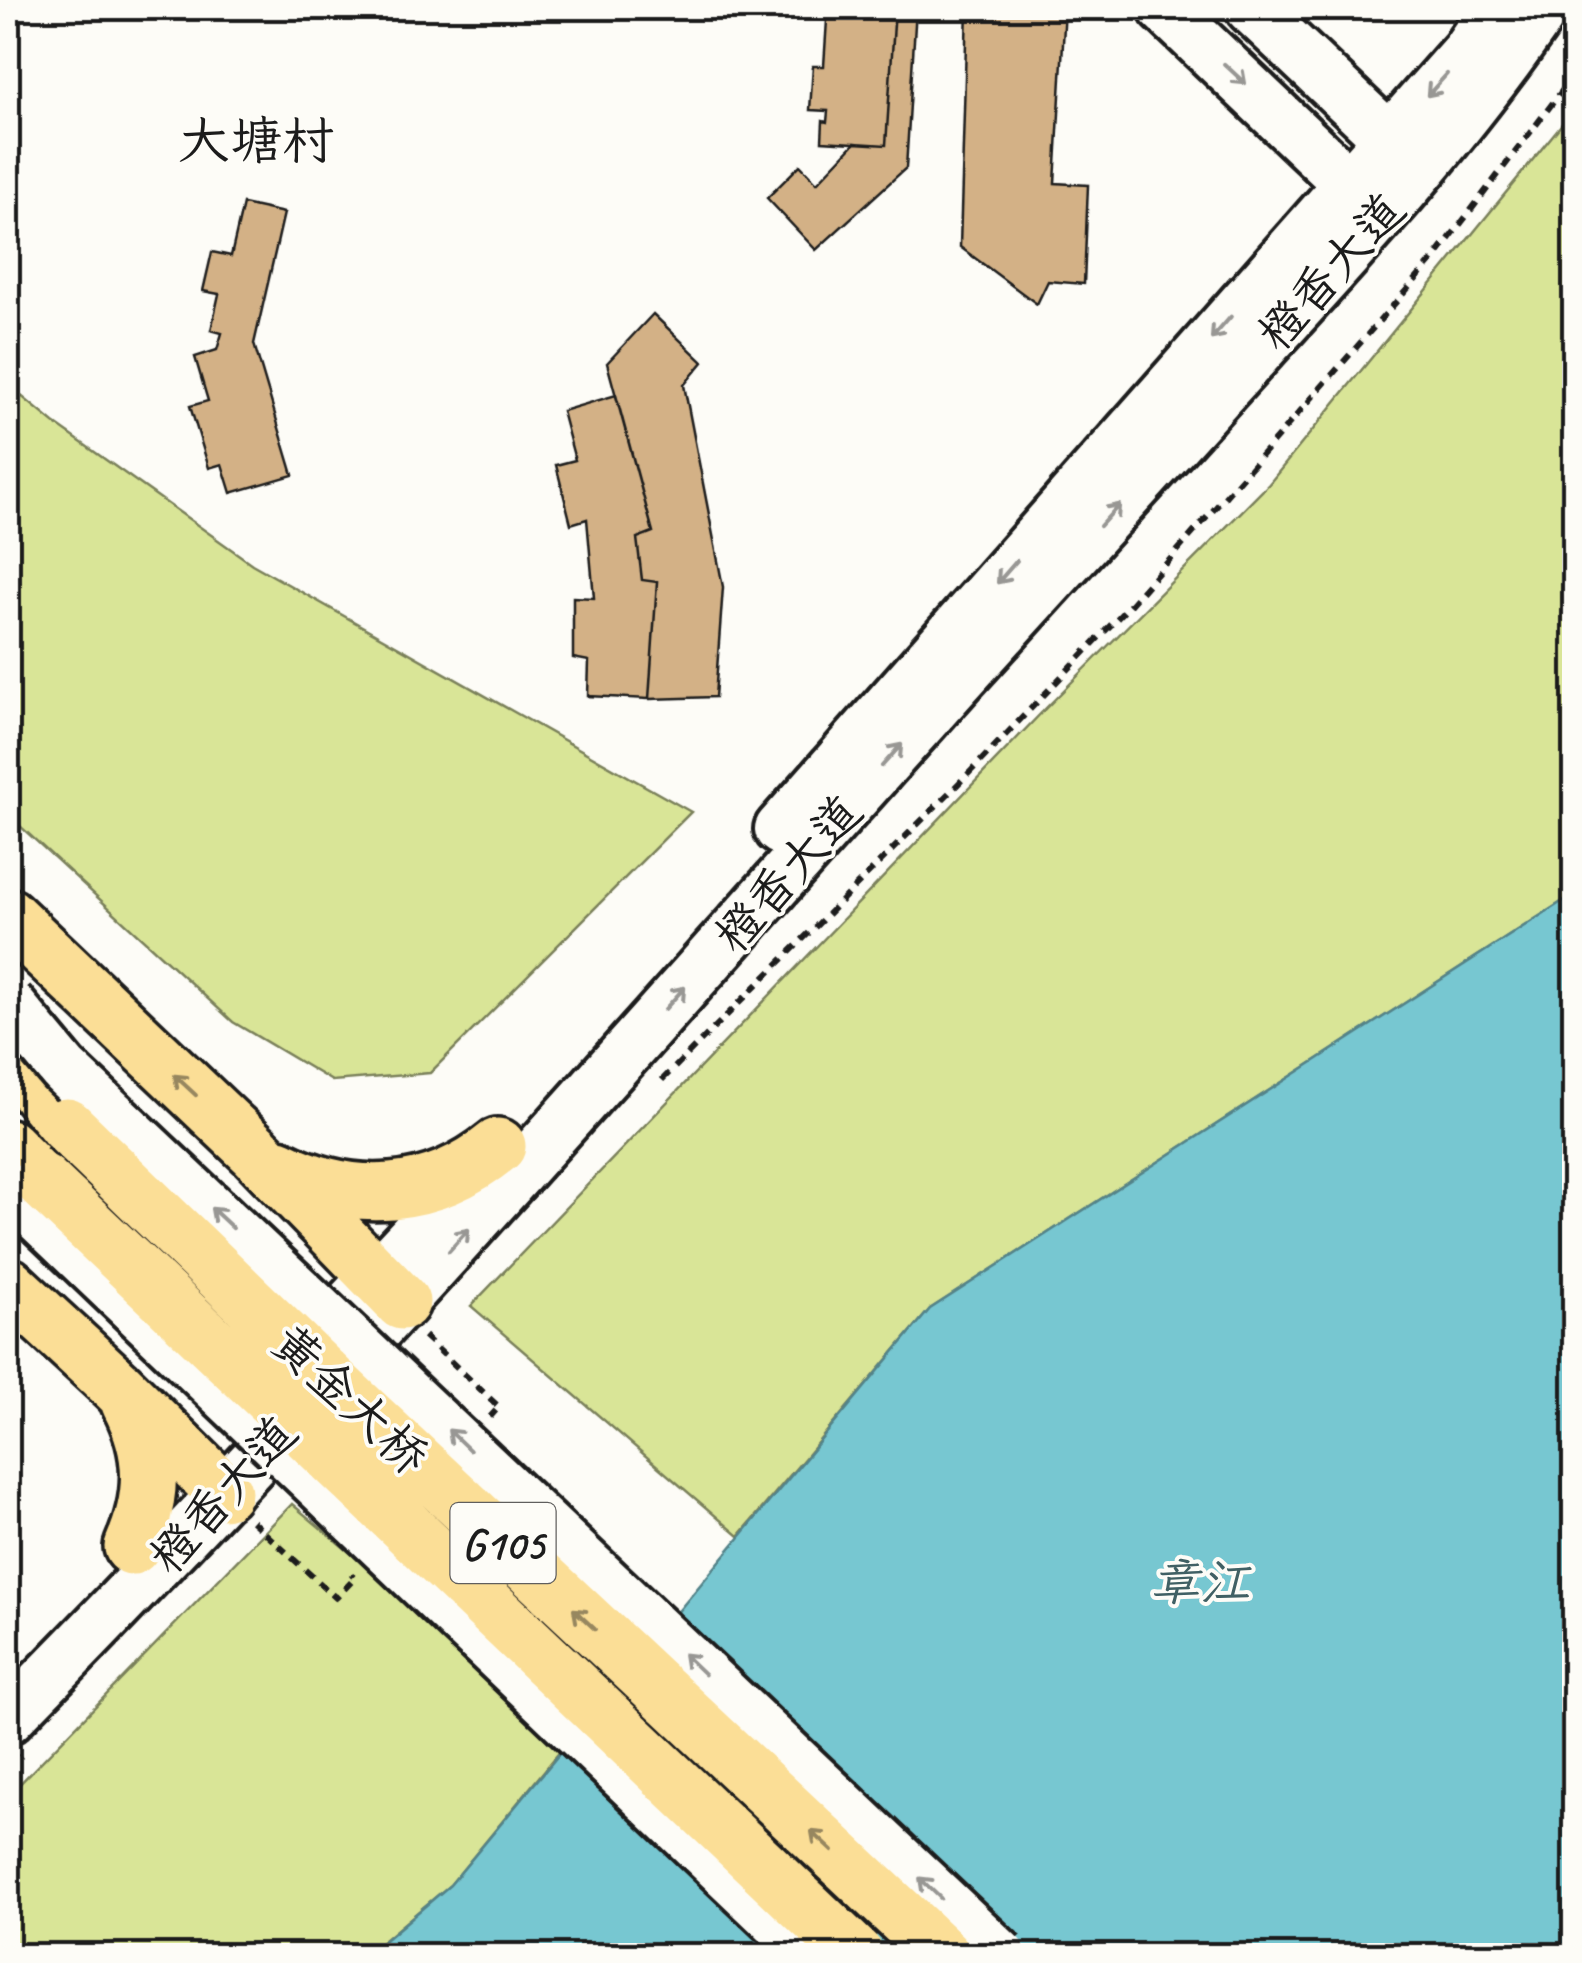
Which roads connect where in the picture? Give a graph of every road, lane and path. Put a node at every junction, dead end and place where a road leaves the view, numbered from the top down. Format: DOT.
graph roads {
  1 [pos="1164,8"];
  2 [pos="1251,8"];
  3 [pos="1496,8"];
  4 [pos="1544,8"];
  5 [pos="1574,75"];
  6 [pos="1404,153"];
  7 [pos="1366,199"];
  8 [pos="8,916"];
  9 [pos="8,1004"];
  10 [pos="8,1055"];
  11 [pos="8,1070"];
  12 [pos="654,1089"];
  13 [pos="67,1126"];
  14 [pos="498,1146"];
  15 [pos="256,1151"];
  16 [pos="16,1168"];
  17 [pos="8,1285"];
  18 [pos="404,1313"];
  19 [pos="116,1385"];
  20 [pos="221,1498"];
  21 [pos="132,1548"];
  22 [pos="343,1566"];
  23 [pos="8,1671"];
  24 [pos="21,1730"];
  25 [pos="8,1770"];
  26 [pos="814,1956"];
  27 [pos="857,1956"];
  28 [pos="944,1956"];
  29 [pos="1000,1956"];
  1 -- 7 [label="main road, one-way"];
  2 -- 6 [label="main road"];
  3 -- 6 [label="main road, 橙香大道, one-way"];
  4 -- 6 [label="main road, 橙香大道"];
  5 -- 12 [label="path"];
  6 -- 7 [label="main road, 橙香大道"];
  7 -- 14 [label="main road, 橙香大道, one-way"];
  18 -- 7 [label="main road, 橙香大道, one-way"];
  15 -- 8 [label="highway, one-way"];
  29 -- 9 [label="main road, one-way, bridge"];
  10 -- 13 [label="highway"];
  11 -- 13 [label="highway"];
  28 -- 13 [label="highway, 黄金大桥 / G105, one-way, bridge"];
  14 -- 15 [label="highway"];
  14 -- 18 [label="main road, 橙香大道"];
  15 -- 18 [label="highway"];
  16 -- 26 [label="main road, bridge"];
  16 -- 27 [label="highway, 黄金大桥 / G105, bridge"];
  17 -- 19 [label="highway"];
  18 -- 20 [label="main road, 橙香大道"];
  19 -- 20 [label="highway"];
  19 -- 21 [label="highway"];
  20 -- 21 [label="main road, 橙香大道"];
  20 -- 22 [label="path"];
  20 -- 24 [label="main road, 橙香大道"];
  21 -- 23 [label="main road, 橙香大道"];
  24 -- 25 [label="path"];
}
